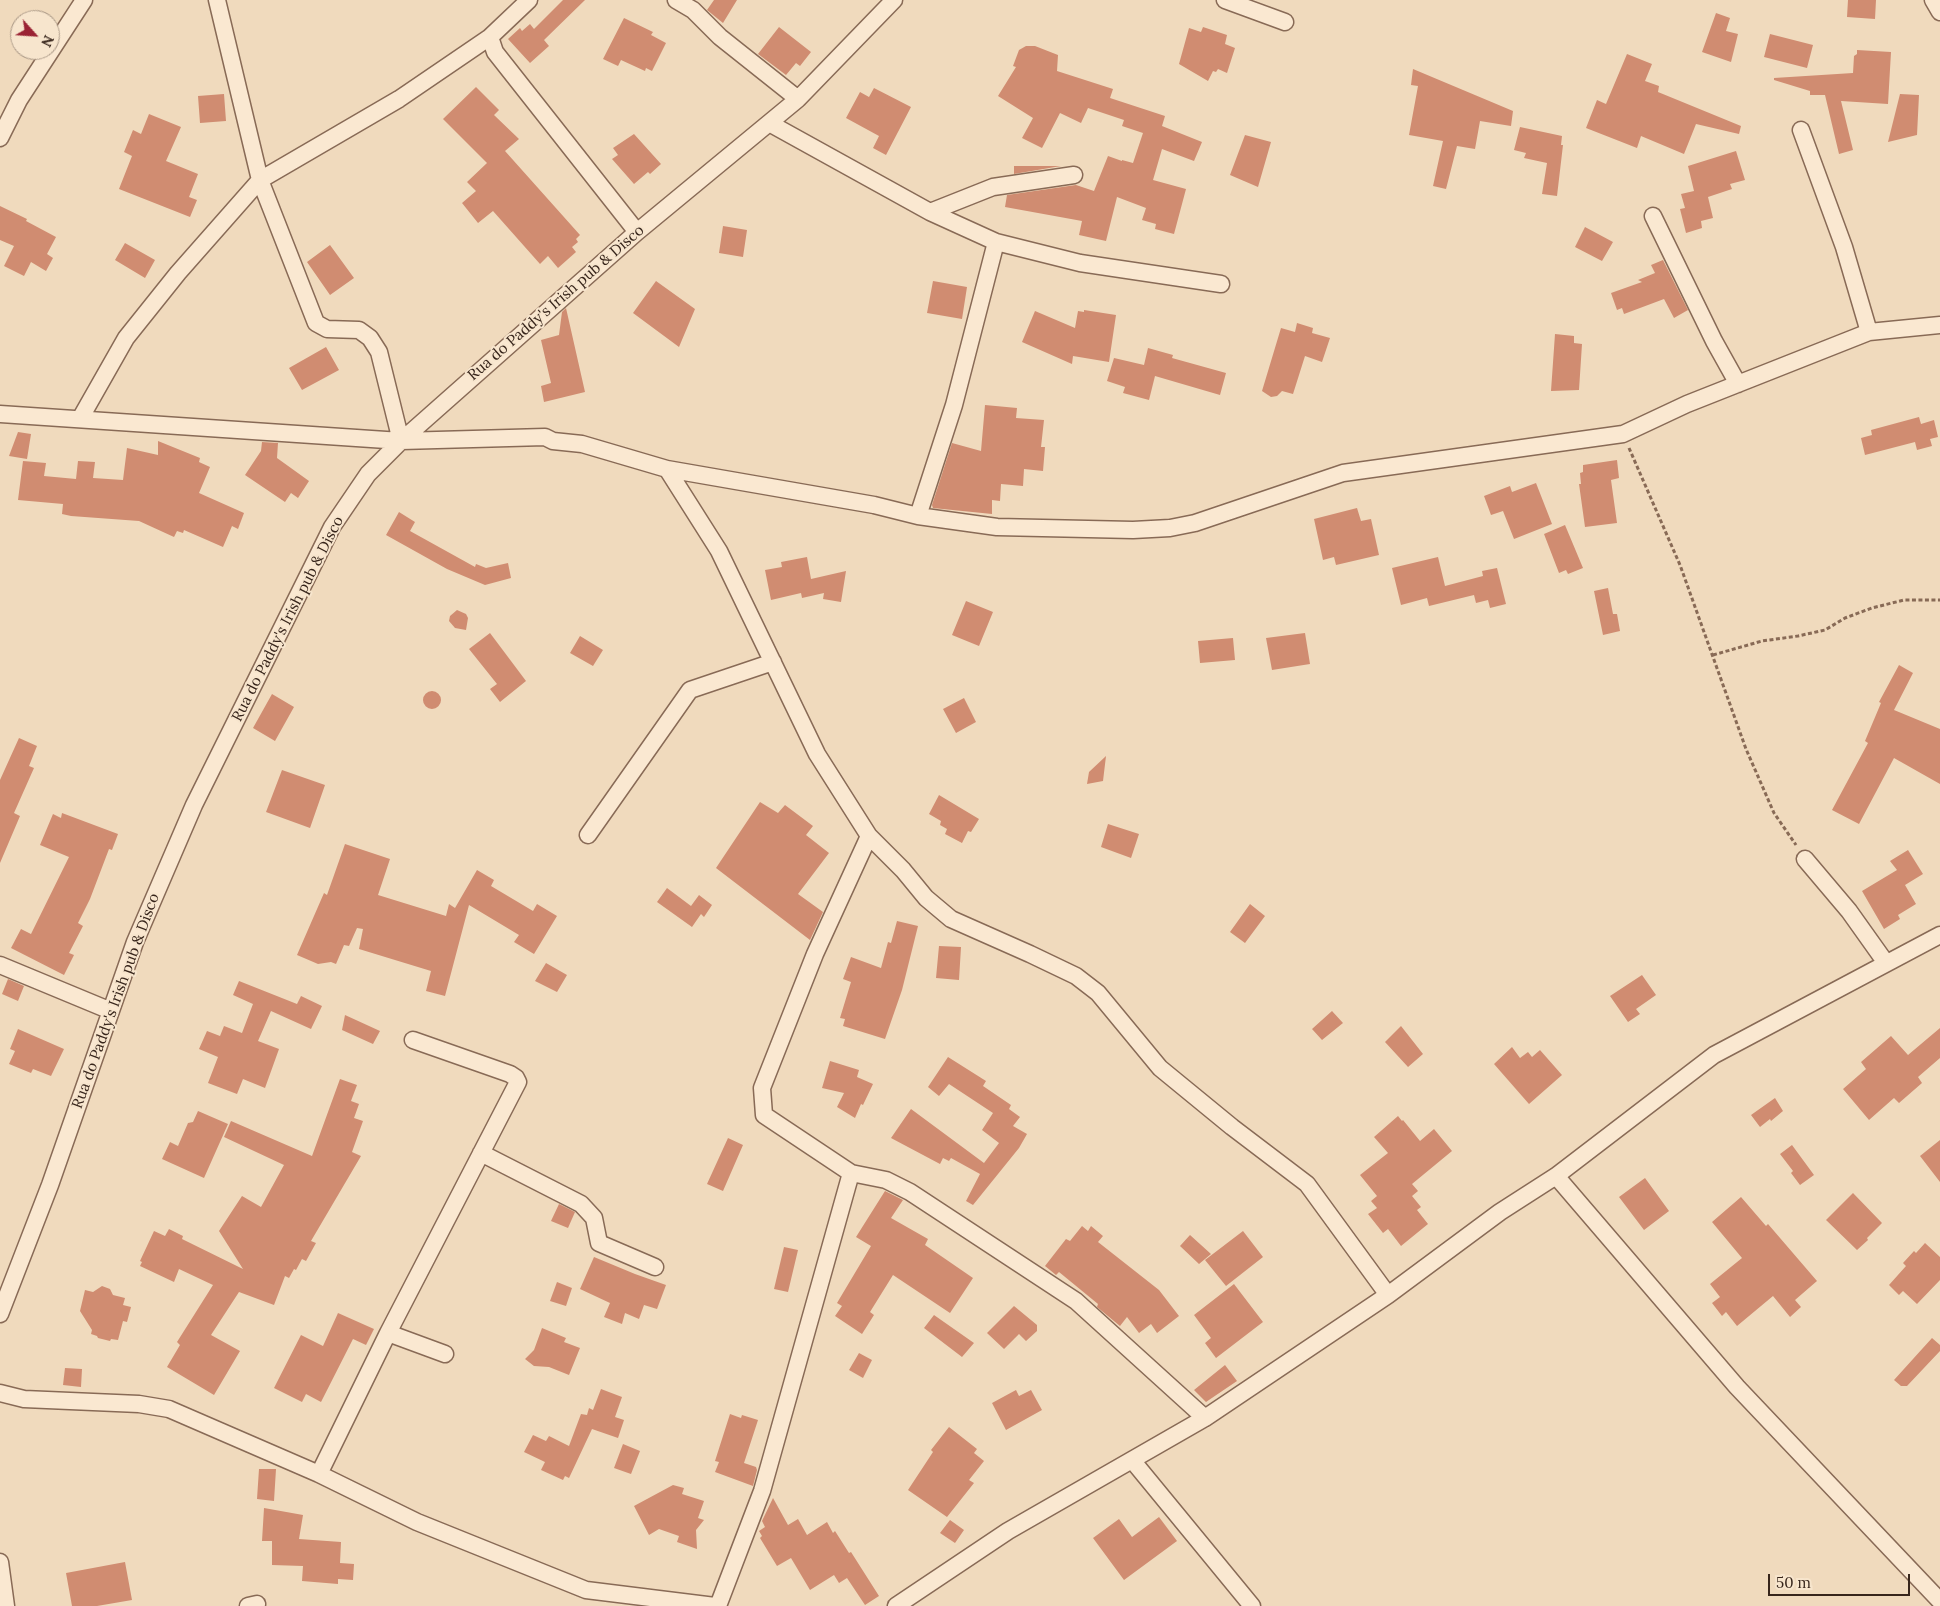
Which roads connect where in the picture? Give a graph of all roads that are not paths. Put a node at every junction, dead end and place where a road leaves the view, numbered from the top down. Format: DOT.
graph roads {
  1 [pos="84,0"];
  2 [pos="217,0"];
  3 [pos="529,0"];
  4 [pos="676,0"];
  5 [pos="894,0"];
  6 [pos="1225,0"];
  7 [pos="1933,0"];
  8 [pos="1940,12"];
  9 [pos="1285,22"];
  10 [pos="490,37"];
  11 [pos="798,99"];
  12 [pos="769,123"];
  13 [pos="1800,130"];
  14 [pos="0,138"];
  15 [pos="1074,175"];
  16 [pos="260,180"];
  17 [pos="930,212"];
  18 [pos="1653,216"];
  19 [pos="637,232"];
  20 [pos="996,242"];
  21 [pos="1221,284"];
  22 [pos="1940,325"];
  23 [pos="1869,332"];
  24 [pos="1738,384"];
  25 [pos="0,414"];
  26 [pos="80,419"];
  27 [pos="401,441"];
  28 [pos="667,469"];
  29 [pos="918,516"];
  30 [pos="773,662"];
  31 [pos="588,835"];
  32 [pos="869,836"];
  33 [pos="1805,859"];
  34 [pos="1940,935"];
  35 [pos="1886,963"];
  36 [pos="0,965"];
  37 [pos="111,1011"];
  38 [pos="413,1040"];
  39 [pos="481,1153"];
  40 [pos="851,1173"];
  41 [pos="1556,1176"];
  42 [pos="654,1267"];
  43 [pos="1388,1295"];
  44 [pos="0,1314"];
  45 [pos="388,1333"];
  46 [pos="445,1354"];
  47 [pos="0,1393"];
  48 [pos="1205,1418"];
  49 [pos="1132,1460"];
  50 [pos="319,1474"];
  51 [pos="0,1562"];
  52 [pos="1940,1601"];
  53 [pos="6,1606"];
  54 [pos="716,1606"];
  55 [pos="896,1606"];
  56 [pos="1252,1606"];
  1 -- 14 [label="street"];
  2 -- 16 [label="street"];
  3 -- 10 [label="street"];
  4 -- 11 [label="street"];
  5 -- 11 [label="street, Rua do Paddy's Irish pub & Disco"];
  6 -- 9 [label="street"];
  7 -- 8 [label="street"];
  10 -- 16 [label="street"];
  10 -- 19 [label="street"];
  11 -- 12 [label="street, Rua do Paddy's Irish pub & Disco"];
  12 -- 17 [label="street"];
  12 -- 19 [label="street, Rua do Paddy's Irish pub & Disco"];
  13 -- 23 [label="street"];
  15 -- 17 [label="street"];
  16 -- 26 [label="street"];
  16 -- 27 [label="street"];
  17 -- 20 [label="street"];
  18 -- 24 [label="street"];
  19 -- 27 [label="street, Rua do Paddy's Irish pub & Disco"];
  20 -- 21 [label="street"];
  20 -- 29 [label="street"];
  22 -- 23 [label="street"];
  23 -- 24 [label="street"];
  24 -- 29 [label="street"];
  25 -- 26 [label="street"];
  26 -- 27 [label="street"];
  27 -- 28 [label="street"];
  27 -- 37 [label="street, Rua do Paddy's Irish pub & Disco"];
  28 -- 29 [label="street"];
  28 -- 30 [label="street"];
  30 -- 31 [label="street"];
  30 -- 32 [label="street"];
  32 -- 40 [label="street"];
  32 -- 43 [label="street"];
  33 -- 35 [label="street"];
  34 -- 35 [label="street"];
  35 -- 41 [label="street"];
  36 -- 37 [label="street"];
  37 -- 44 [label="street, Rua do Paddy's Irish pub & Disco"];
  38 -- 39 [label="street"];
  39 -- 42 [label="street"];
  39 -- 45 [label="street"];
  40 -- 48 [label="street"];
  40 -- 54 [label="street"];
  41 -- 43 [label="street"];
  41 -- 52 [label="street"];
  43 -- 48 [label="street"];
  45 -- 46 [label="street"];
  45 -- 50 [label="street"];
  47 -- 50 [label="street"];
  48 -- 49 [label="street"];
  49 -- 55 [label="street"];
  49 -- 56 [label="street"];
  50 -- 54 [label="street"];
  51 -- 53 [label="street"];
}
